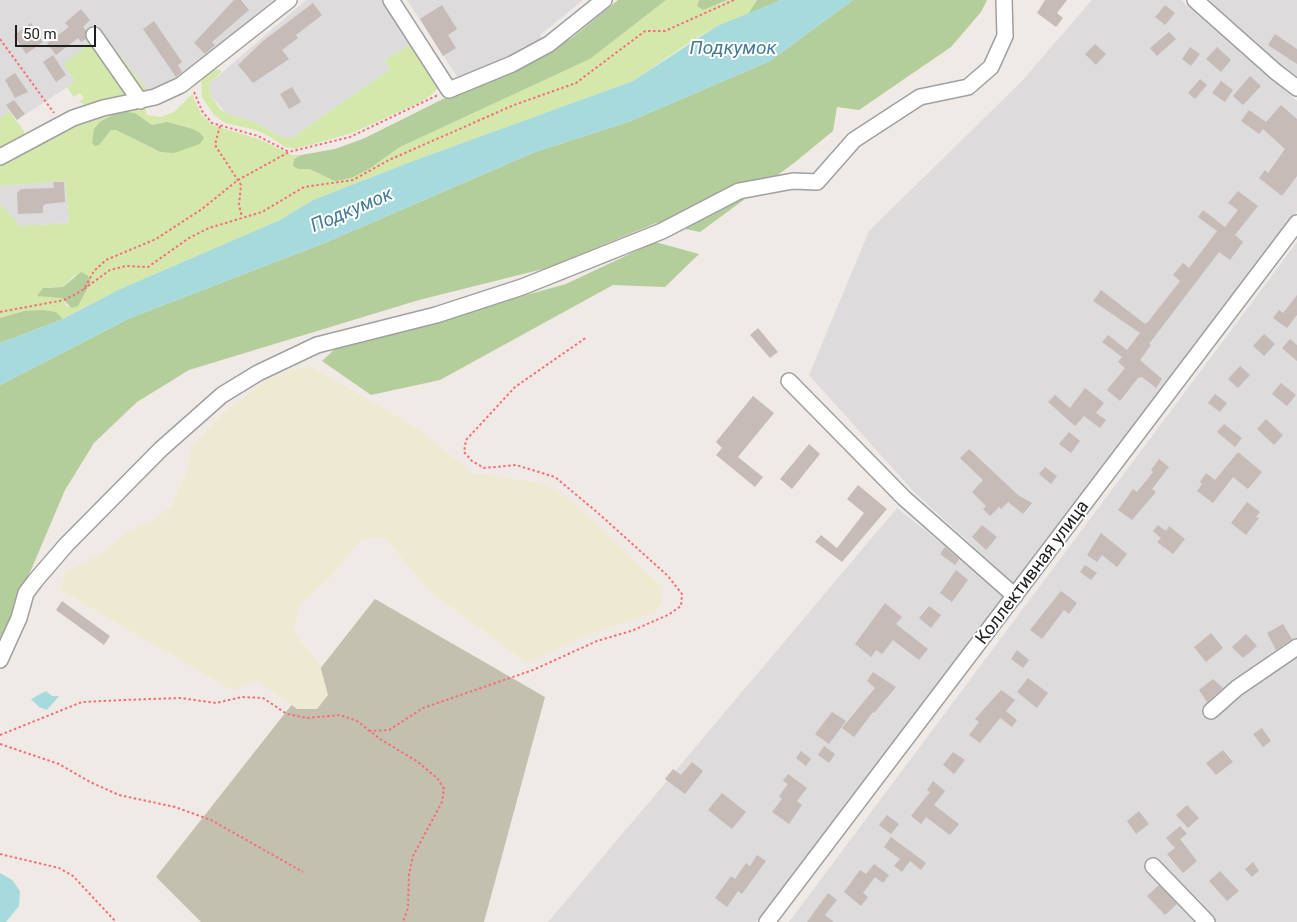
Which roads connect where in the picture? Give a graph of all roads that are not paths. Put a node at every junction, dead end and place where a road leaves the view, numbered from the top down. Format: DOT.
graph roads {
  1 [pos="289,0"];
  2 [pos="391,0"];
  3 [pos="604,0"];
  4 [pos="1004,0"];
  5 [pos="1195,0"];
  6 [pos="94,35"];
  7 [pos="1297,88"];
  8 [pos="140,101"];
  9 [pos="0,156"];
  10 [pos="1297,223"];
  11 [pos="789,381"];
  12 [pos="1015,596"];
  13 [pos="1297,647"];
  14 [pos="0,660"];
  15 [pos="1211,711"];
  16 [pos="1153,866"];
  17 [pos="767,922"];
  18 [pos="1207,922"];
  1 -- 8 [label="street"];
  2 -- 3 [label="street"];
  4 -- 14 [label="street"];
  5 -- 7 [label="street"];
  6 -- 8 [label="street"];
  8 -- 9 [label="street"];
  10 -- 12 [label="street, Коллективная улица"];
  11 -- 12 [label="street"];
  12 -- 17 [label="street, Коллективная улица"];
  13 -- 15 [label="street"];
  16 -- 18 [label="street"];
}
